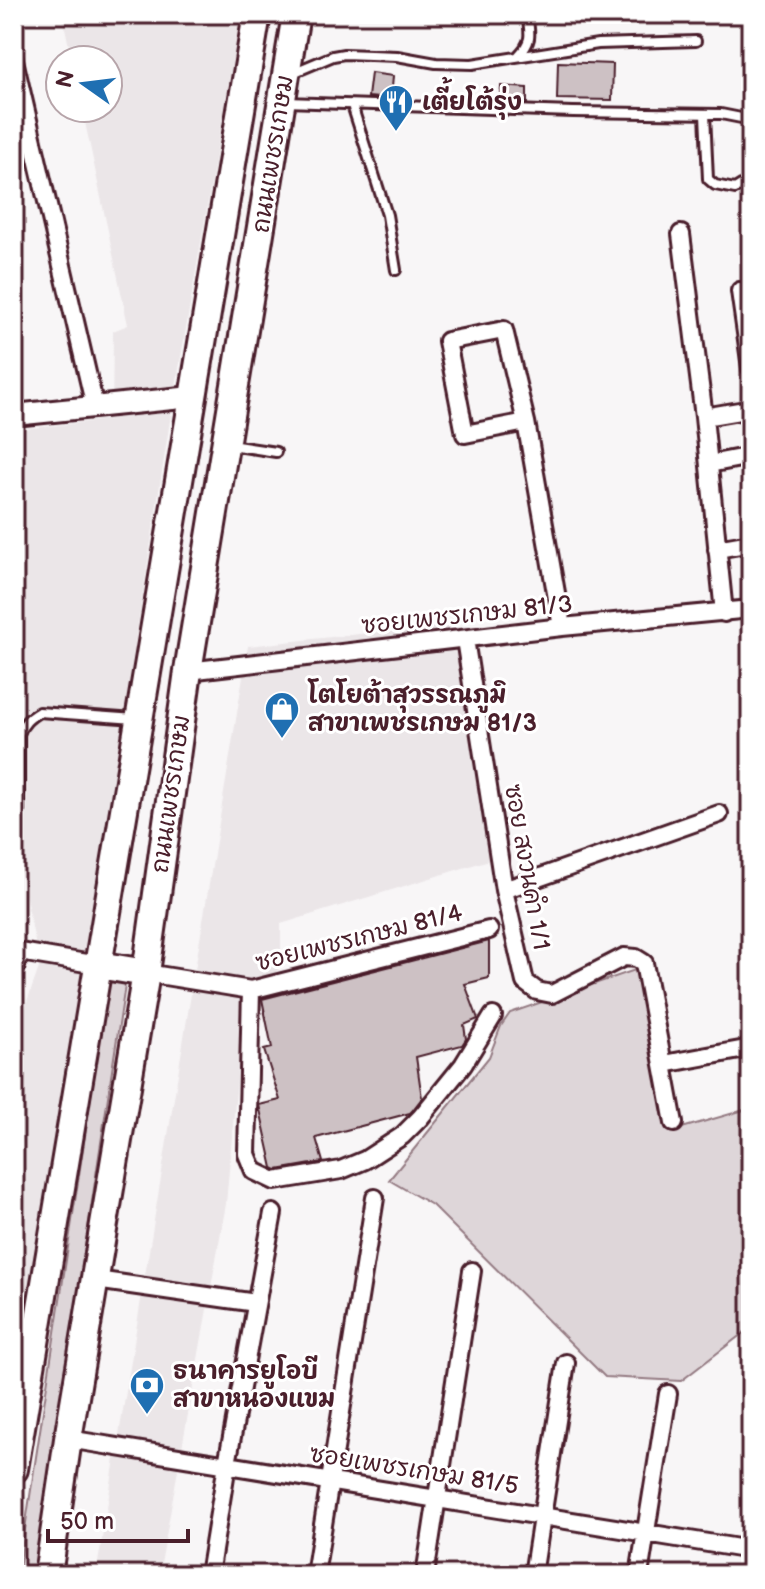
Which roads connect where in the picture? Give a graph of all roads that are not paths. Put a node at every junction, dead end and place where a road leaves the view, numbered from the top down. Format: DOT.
graph roads {
  1 [pos="257,14"];
  2 [pos="296,14"];
  3 [pos="527,14"];
  4 [pos="696,41"];
  5 [pos="517,57"];
  6 [pos="14,60"];
  7 [pos="286,76"];
  8 [pos="281,102"];
  9 [pos="352,105"];
  10 [pos="705,114"];
  11 [pos="751,120"];
  12 [pos="751,179"];
  13 [pos="681,234"];
  14 [pos="396,270"];
  15 [pos="740,291"];
  16 [pos="751,368"];
  17 [pos="192,397"];
  18 [pos="95,407"];
  19 [pos="751,409"];
  20 [pos="14,415"];
  21 [pos="704,417"];
  22 [pos="526,422"];
  23 [pos="226,444"];
  24 [pos="276,452"];
  25 [pos="751,456"];
  26 [pos="709,464"];
  27 [pos="751,543"];
  28 [pos="717,549"];
  29 [pos="751,609"];
  30 [pos="724,613"];
  31 [pos="562,627"];
  32 [pos="465,639"];
  33 [pos="188,671"];
  34 [pos="138,719"];
  35 [pos="19,810"];
  36 [pos="719,814"];
  37 [pos="504,890"];
  38 [pos="489,930"];
  39 [pos="17,951"];
  40 [pos="98,965"];
  41 [pos="14,972"];
  42 [pos="146,973"];
  43 [pos="251,990"];
  44 [pos="493,1016"];
  45 [pos="751,1048"];
  46 [pos="664,1064"];
  47 [pos="674,1123"];
  48 [pos="375,1198"];
  49 [pos="273,1213"];
  50 [pos="472,1271"];
  51 [pos="96,1280"];
  52 [pos="256,1303"];
  53 [pos="566,1363"];
  54 [pos="22,1364"];
  55 [pos="668,1394"];
  56 [pos="68,1439"];
  57 [pos="227,1464"];
  58 [pos="14,1469"];
  59 [pos="331,1481"];
  60 [pos="437,1499"];
  61 [pos="542,1516"];
  62 [pos="645,1533"];
  63 [pos="751,1549"];
  64 [pos="48,1575"];
  65 [pos="209,1575"];
  66 [pos="315,1575"];
  67 [pos="425,1575"];
  68 [pos="533,1575"];
  69 [pos="639,1575"];
  70 [pos="747,1575"];
  1 -- 17 [label="main road, ถนนเพชรเกษม"];
  2 -- 7 [label="main road, ถนนเพชรเกษม"];
  3 -- 5 [label="lane"];
  4 -- 5 [label="lane"];
  5 -- 7 [label="lane"];
  6 -- 18 [label="street"];
  7 -- 8 [label="main road, ถนนเพชรเกษม"];
  8 -- 9 [label="lane"];
  8 -- 23 [label="main road, ถนนเพชรเกษม"];
  9 -- 10 [label="lane"];
  9 -- 14 [label="lane"];
  10 -- 11 [label="lane"];
  10 -- 12 [label="lane"];
  13 -- 21 [label="street"];
  15 -- 16 [label="street"];
  17 -- 18 [label="street"];
  17 -- 34 [label="main road, ถนนเพชรเกษม"];
  18 -- 20 [label="street"];
  19 -- 21 [label="street"];
  21 -- 26 [label="street"];
  22 -- 22 [label="street"];
  22 -- 31 [label="street"];
  23 -- 24 [label="lane"];
  23 -- 33 [label="main road, ถนนเพชรเกษม"];
  25 -- 26 [label="street"];
  26 -- 28 [label="street"];
  27 -- 28 [label="street"];
  28 -- 30 [label="street"];
  29 -- 30 [label="street, ซอยเพชรเกษม 81/3"];
  30 -- 31 [label="street, ซอยเพชรเกษม 81/3"];
  31 -- 32 [label="street, ซอยเพชรเกษม 81/3"];
  32 -- 33 [label="street, ซอยเพชรเกษม 81/3"];
  32 -- 37 [label="street, ซอย สงวนคำ 1/1"];
  33 -- 42 [label="main road, ถนนเพชรเกษม"];
  34 -- 35 [label="lane"];
  34 -- 40 [label="main road, ถนนเพชรเกษม"];
  36 -- 37 [label="street"];
  37 -- 46 [label="street, ซอย สงวนคำ 1/1"];
  38 -- 43 [label="street, ซอยเพชรเกษม 81/4"];
  39 -- 40 [label="street"];
  39 -- 41 [label="street"];
  40 -- 42 [label="main road"];
  40 -- 54 [label="main road, ถนนเพชรเกษม"];
  42 -- 43 [label="street, ซอยเพชรเกษม 81/4"];
  42 -- 51 [label="main road, ถนนเพชรเกษม"];
  43 -- 44 [label="street"];
  45 -- 46 [label="street"];
  46 -- 47 [label="street"];
  48 -- 59 [label="street"];
  49 -- 52 [label="street"];
  50 -- 60 [label="street"];
  51 -- 52 [label="street"];
  51 -- 56 [label="main road, ถนนเพชรเกษม"];
  52 -- 57 [label="street"];
  53 -- 61 [label="street"];
  54 -- 58 [label="main road, ถนนเพชรเกษม"];
  55 -- 62 [label="street"];
  56 -- 57 [label="street, ซอยเพชรเกษม 81/5"];
  56 -- 64 [label="main road, ถนนเพชรเกษม"];
  57 -- 59 [label="street, ซอยเพชรเกษม 81/5"];
  57 -- 65 [label="street"];
  59 -- 60 [label="street, ซอยเพชรเกษม 81/5"];
  59 -- 66 [label="street"];
  60 -- 61 [label="street, ซอยเพชรเกษม 81/5"];
  60 -- 67 [label="street"];
  61 -- 62 [label="street, ซอยเพชรเกษม 81/5"];
  61 -- 68 [label="street"];
  62 -- 63 [label="street, ซอยเพชรเกษม 81/5"];
  62 -- 69 [label="street"];
  63 -- 70 [label="street"];
}
